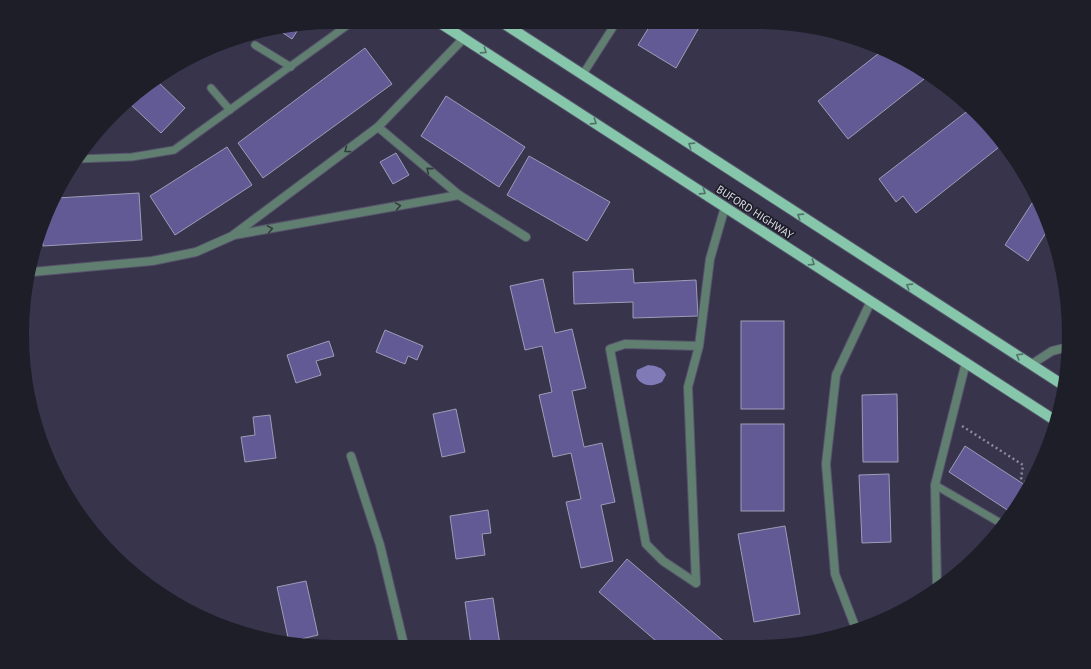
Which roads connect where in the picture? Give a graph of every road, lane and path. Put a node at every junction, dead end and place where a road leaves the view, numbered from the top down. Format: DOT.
graph roads {
  1 [pos="343,29"];
  2 [pos="450,29"];
  3 [pos="512,29"];
  4 [pos="612,29"];
  5 [pos="464,38"];
  6 [pos="255,44"];
  7 [pos="291,67"];
  8 [pos="583,74"];
  9 [pos="211,88"];
  10 [pos="230,110"];
  11 [pos="378,127"];
  12 [pos="85,159"];
  13 [pos="459,195"];
  14 [pos="725,207"];
  15 [pos="232,236"];
  16 [pos="526,237"];
  17 [pos="36,272"];
  18 [pos="871,301"];
  19 [pos="699,346"];
  20 [pos="1061,349"];
  21 [pos="966,362"];
  22 [pos="1032,364"];
  23 [pos="1058,382"];
  24 [pos="1051,418"];
  25 [pos="961,425"];
  26 [pos="351,456"];
  27 [pos="1024,481"];
  28 [pos="935,485"];
  29 [pos="998,521"];
  30 [pos="937,581"];
  31 [pos="854,624"];
  32 [pos="403,640"];
  1 -- 7 [label="lane"];
  2 -- 5 [label="main road, BUFORD HIGHWAY"];
  3 -- 8 [label="main road, BUFORD HIGHWAY"];
  4 -- 8 [label="lane"];
  5 -- 11 [label="street"];
  5 -- 14 [label="main road, BUFORD HIGHWAY, one-way"];
  6 -- 7 [label="lane"];
  7 -- 10 [label="lane"];
  22 -- 8 [label="main road, BUFORD HIGHWAY, one-way"];
  9 -- 10 [label="lane"];
  10 -- 12 [label="lane"];
  13 -- 11 [label="street, one-way"];
  11 -- 15 [label="street, one-way"];
  15 -- 13 [label="street, one-way"];
  13 -- 16 [label="street"];
  14 -- 18 [label="main road, BUFORD HIGHWAY, one-way"];
  14 -- 19 [label="street"];
  15 -- 17 [label="street"];
  18 -- 21 [label="main road, BUFORD HIGHWAY"];
  18 -- 31 [label="street"];
  19 -- 19 [label="street"];
  20 -- 22 [label="street"];
  21 -- 24 [label="main road, BUFORD HIGHWAY"];
  21 -- 28 [label="street"];
  22 -- 23 [label="main road, BUFORD HIGHWAY"];
  25 -- 27 [label="path"];
  26 -- 32 [label="street"];
  28 -- 29 [label="lane"];
  28 -- 30 [label="street"];
}
